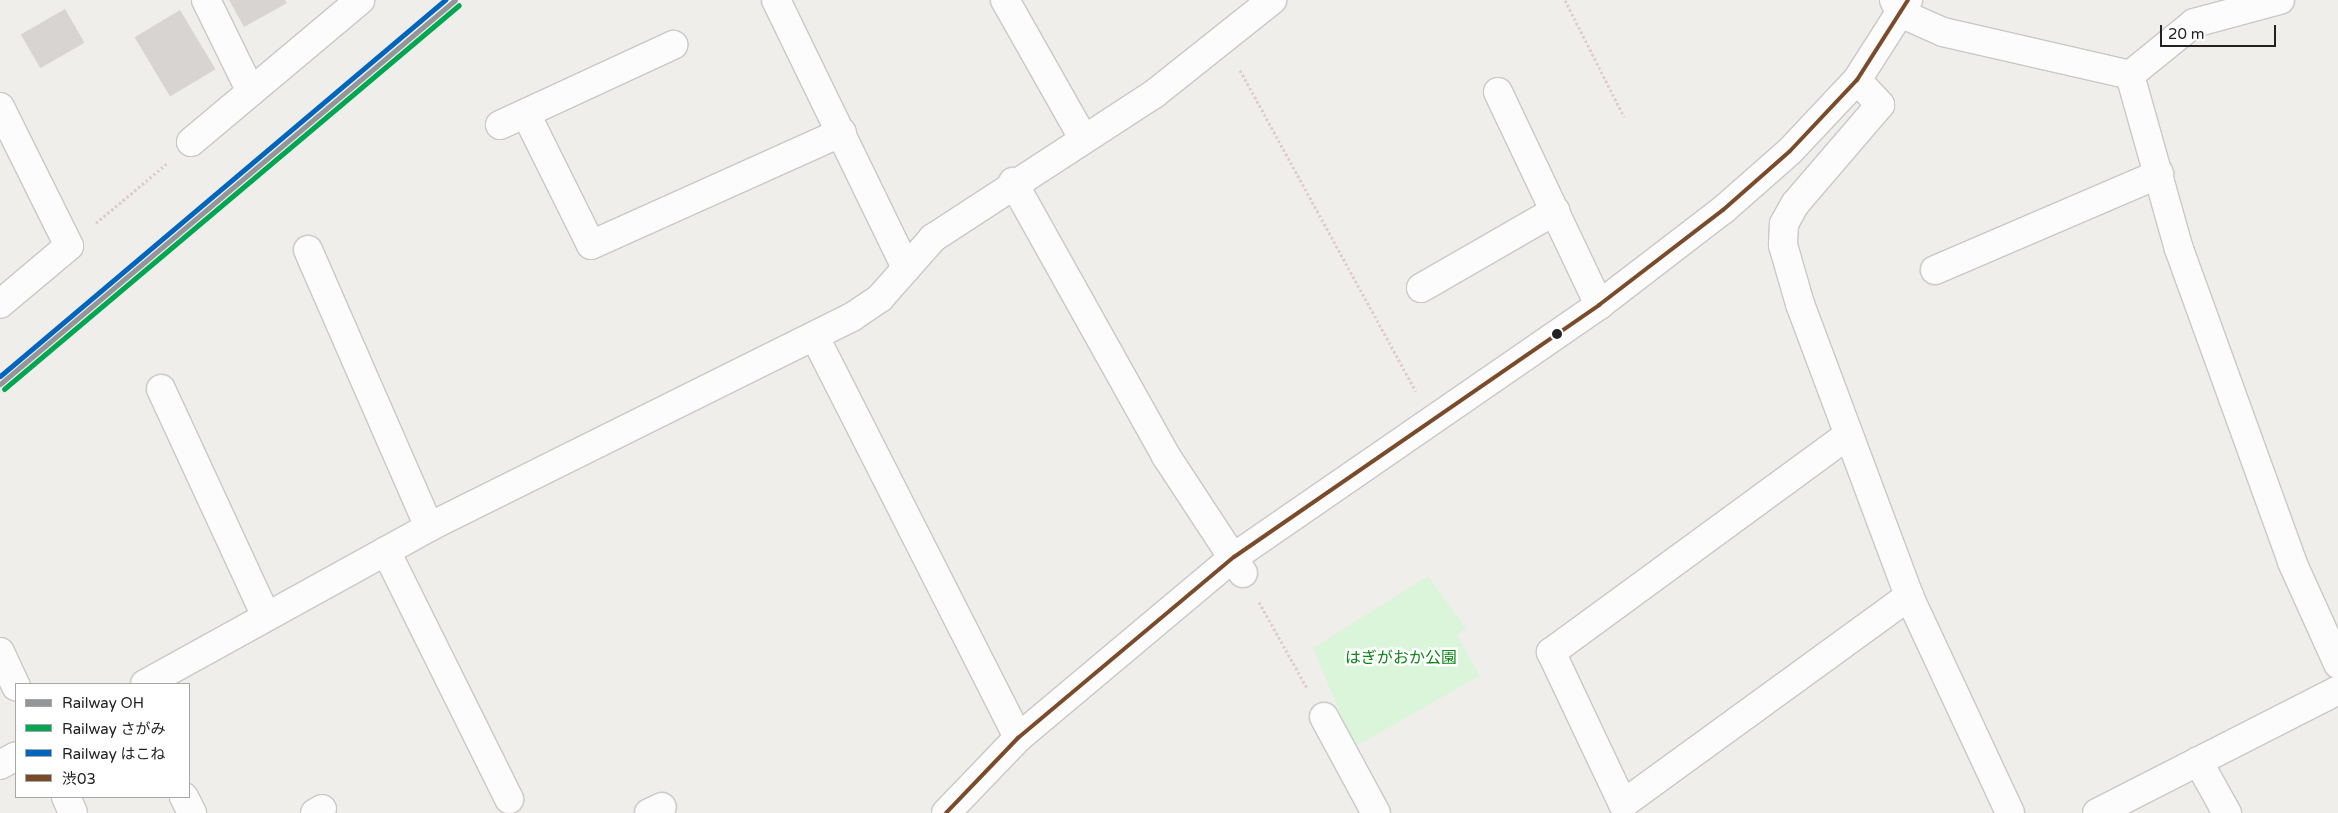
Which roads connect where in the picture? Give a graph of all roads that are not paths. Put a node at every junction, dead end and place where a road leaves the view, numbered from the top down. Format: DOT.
graph roads {
  1 [pos="206,0"];
  2 [pos="360,0"];
  3 [pos="776,0"];
  4 [pos="1005,0"];
  5 [pos="1272,0"];
  6 [pos="2280,0"];
  7 [pos="1900,4"];
  8 [pos="674,45"];
  9 [pos="2130,75"];
  10 [pos="1857,80"];
  11 [pos="251,92"];
  12 [pos="1498,92"];
  13 [pos="0,107"];
  14 [pos="526,114"];
  15 [pos="500,126"];
  16 [pos="842,132"];
  17 [pos="1083,138"];
  18 [pos="191,142"];
  19 [pos="2159,174"];
  20 [pos="1013,182"];
  21 [pos="1555,211"];
  22 [pos="308,250"];
  23 [pos="906,268"];
  24 [pos="1934,270"];
  25 [pos="1421,288"];
  26 [pos="0,304"];
  27 [pos="1600,305"];
  28 [pos="815,337"];
  29 [pos="161,389"];
  30 [pos="1848,434"];
  31 [pos="429,527"];
  32 [pos="386,551"];
  33 [pos="1238,565"];
  34 [pos="1909,596"];
  35 [pos="266,616"];
  36 [pos="0,652"];
  37 [pos="2338,664"];
  38 [pos="147,683"];
  39 [pos="15,684"];
  40 [pos="2338,690"];
  41 [pos="1324,717"];
  42 [pos="1018,738"];
  43 [pos="15,757"];
  44 [pos="2198,761"];
  45 [pos="0,765"];
  46 [pos="66,798"];
  47 [pos="184,798"];
  48 [pos="508,799"];
  49 [pos="73,813"];
  50 [pos="192,813"];
  51 [pos="946,813"];
  52 [pos="1376,813"];
  53 [pos="2010,813"];
  54 [pos="2097,813"];
  55 [pos="2227,813"];
  1 -- 11 [label="street"];
  2 -- 11 [label="street"];
  3 -- 16 [label="street"];
  4 -- 17 [label="street"];
  5 -- 17 [label="street"];
  6 -- 9 [label="street"];
  7 -- 9 [label="street"];
  7 -- 10 [label="street"];
  8 -- 14 [label="street"];
  9 -- 19 [label="street"];
  10 -- 27 [label="street"];
  10 -- 30 [label="street"];
  11 -- 18 [label="street"];
  12 -- 21 [label="street"];
  13 -- 26 [label="street"];
  14 -- 15 [label="street"];
  14 -- 16 [label="street"];
  16 -- 23 [label="street"];
  17 -- 20 [label="street"];
  19 -- 24 [label="street"];
  19 -- 37 [label="street"];
  20 -- 23 [label="street"];
  20 -- 33 [label="street"];
  21 -- 25 [label="street"];
  21 -- 27 [label="street"];
  22 -- 31 [label="street"];
  23 -- 28 [label="street"];
  27 -- 33 [label="street"];
  28 -- 31 [label="street"];
  28 -- 42 [label="street"];
  29 -- 35 [label="street"];
  30 -- 34 [label="street"];
  30 -- 34 [label="street"];
  31 -- 32 [label="street"];
  32 -- 35 [label="street"];
  32 -- 48 [label="street"];
  33 -- 42 [label="street"];
  34 -- 53 [label="street"];
  35 -- 38 [label="street"];
  36 -- 39 [label="street"];
  40 -- 44 [label="street"];
  41 -- 52 [label="street"];
  42 -- 51 [label="street"];
  43 -- 45 [label="street"];
  44 -- 54 [label="street"];
  44 -- 55 [label="street"];
  46 -- 49 [label="street"];
  47 -- 50 [label="street"];
}
